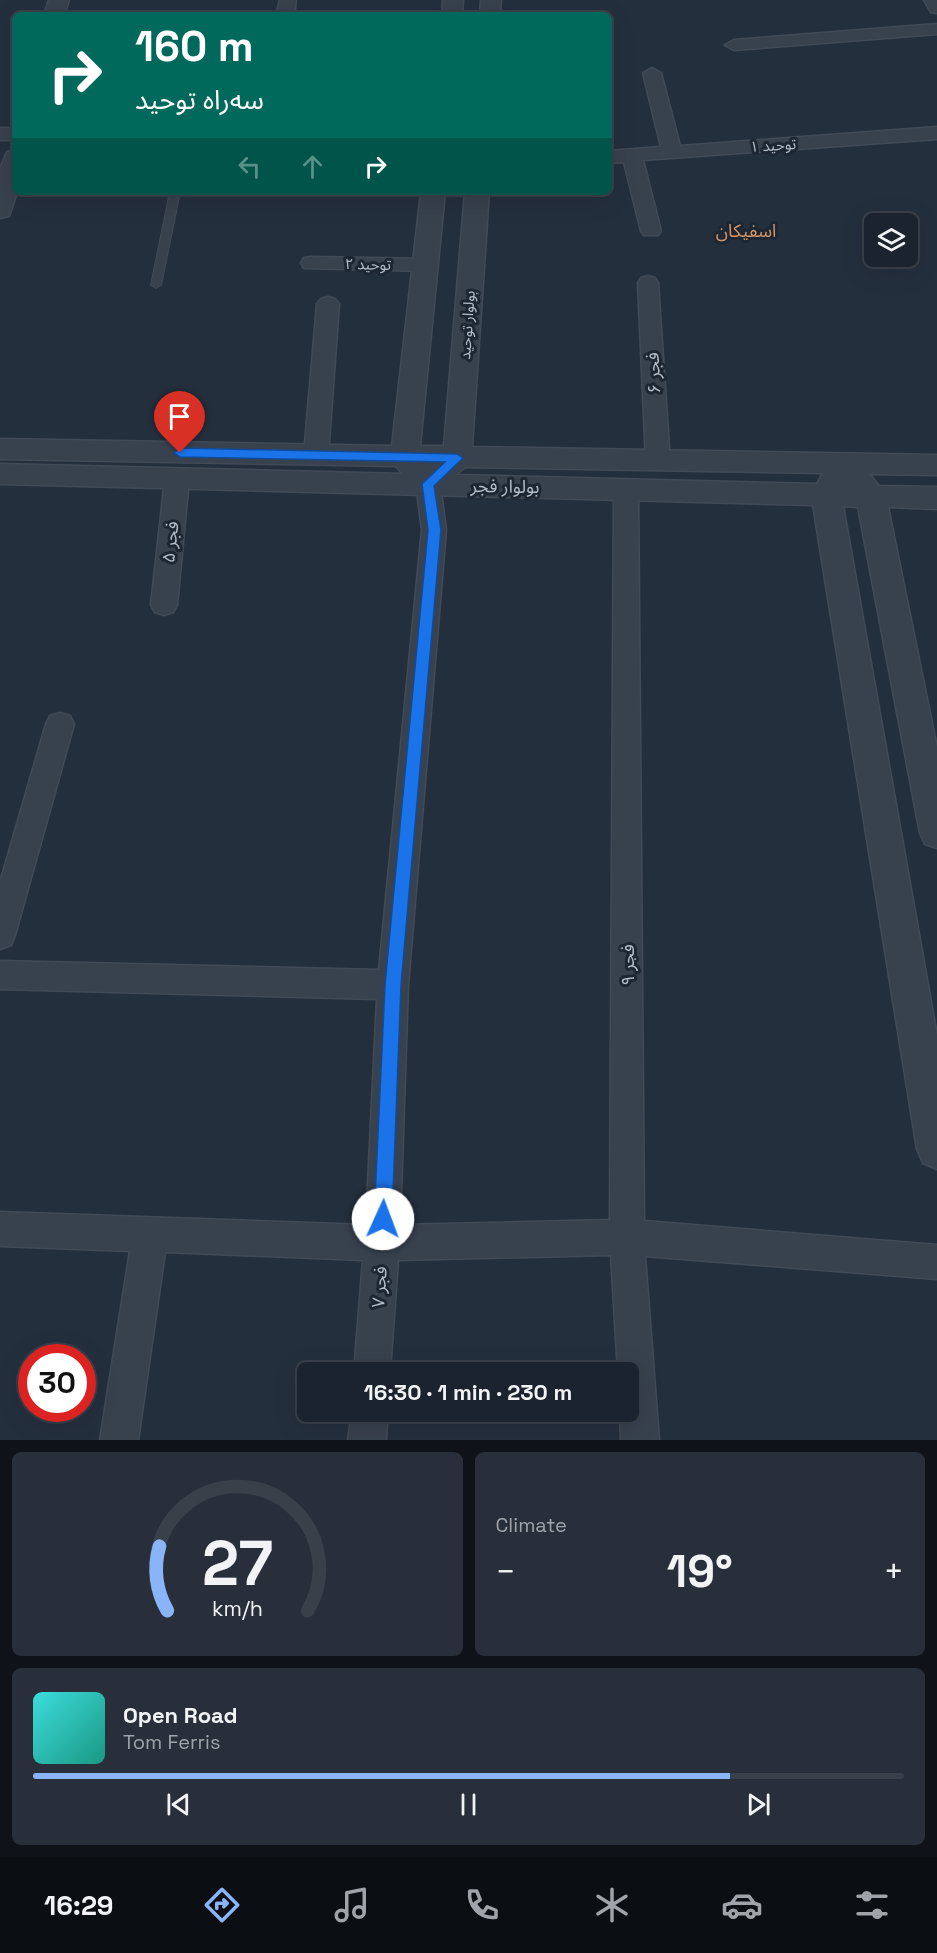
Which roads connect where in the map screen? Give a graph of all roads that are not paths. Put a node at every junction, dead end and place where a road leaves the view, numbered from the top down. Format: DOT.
graph roads {
  1 [pos="932,0"];
  2 [pos="937,8"];
  3 [pos="937,29"];
  4 [pos="734,45"];
  5 [pos="652,73"];
  6 [pos="937,133"];
  7 [pos="672,152"];
  8 [pos="632,155"];
  9 [pos="612,157"];
  10 [pos="12,172"];
  11 [pos="174,195"];
  12 [pos="433,195"];
  13 [pos="477,195"];
  14 [pos="0,211"];
  15 [pos="651,231"];
  16 [pos="311,263"];
  17 [pos="425,265"];
  18 [pos="648,283"];
  19 [pos="156,285"];
  20 [pos="328,304"];
  21 [pos="414,365"];
  22 [pos="464,367"];
  23 [pos="0,449"];
  24 [pos="316,455"];
  25 [pos="405,457"];
  26 [pos="457,458"];
  27 [pos="658,462"];
  28 [pos="843,463"];
  29 [pos="937,465"];
  30 [pos="0,474"];
  31 [pos="177,478"];
  32 [pos="428,484"];
  33 [pos="626,489"];
  34 [pos="826,495"];
  35 [pos="871,496"];
  36 [pos="937,498"];
  37 [pos="164,605"];
  38 [pos="60,724"];
  39 [pos="937,833"];
  40 [pos="0,936"];
  41 [pos="0,975"];
  42 [pos="393,985"];
  43 [pos="937,1149"];
  44 [pos="0,1229"];
  45 [pos="150,1234"];
  46 [pos="627,1237"];
  47 [pos="382,1243"];
  48 [pos="937,1262"];
  49 [pos="373,1362"];
  50 [pos="369,1422"];
  51 [pos="119,1440"];
  52 [pos="368,1440"];
  53 [pos="640,1440"];
  1 -- 2 [label="street"];
  3 -- 4 [label="street"];
  5 -- 7 [label="street"];
  6 -- 7 [label="street, توحید ۱"];
  7 -- 8 [label="street, توحید ۱"];
  8 -- 9 [label="street, توحید ۱"];
  8 -- 15 [label="street"];
  10 -- 14 [label="street"];
  11 -- 19 [label="lane"];
  12 -- 17 [label="street"];
  13 -- 22 [label="street, بولوار توحید"];
  16 -- 17 [label="street, توحید ۲"];
  17 -- 21 [label="street"];
  18 -- 27 [label="street, فجر ۶"];
  20 -- 24 [label="street"];
  21 -- 22 [label="street"];
  21 -- 25 [label="street"];
  22 -- 26 [label="street, بولوار توحید"];
  23 -- 24 [label="street, بولوار فجر"];
  24 -- 25 [label="street, بولوار فجر"];
  25 -- 26 [label="street, بولوار فجر"];
  25 -- 32 [label="street"];
  26 -- 27 [label="street, بولوار فجر"];
  26 -- 32 [label="street"];
  27 -- 28 [label="street, بولوار فجر"];
  28 -- 29 [label="street, بولوار فجر"];
  28 -- 34 [label="street"];
  28 -- 35 [label="street"];
  30 -- 31 [label="street, بولوار فجر"];
  31 -- 32 [label="street, بولوار فجر"];
  31 -- 37 [label="street, فجر ۵"];
  32 -- 33 [label="street, بولوار فجر"];
  32 -- 42 [label="street, فجر ۷"];
  33 -- 34 [label="street, بولوار فجر"];
  33 -- 46 [label="street, فجر ۹"];
  34 -- 35 [label="street, بولوار فجر"];
  34 -- 43 [label="street"];
  35 -- 36 [label="street, بولوار فجر"];
  35 -- 39 [label="street"];
  38 -- 40 [label="street"];
  41 -- 42 [label="street"];
  42 -- 47 [label="street, فجر ۷"];
  44 -- 45 [label="street"];
  45 -- 47 [label="street"];
  45 -- 51 [label="street"];
  46 -- 47 [label="street"];
  46 -- 48 [label="street"];
  46 -- 53 [label="street, فجر ۹"];
  47 -- 49 [label="street, فجر ۷"];
  50 -- 52 [label="street"];
}
